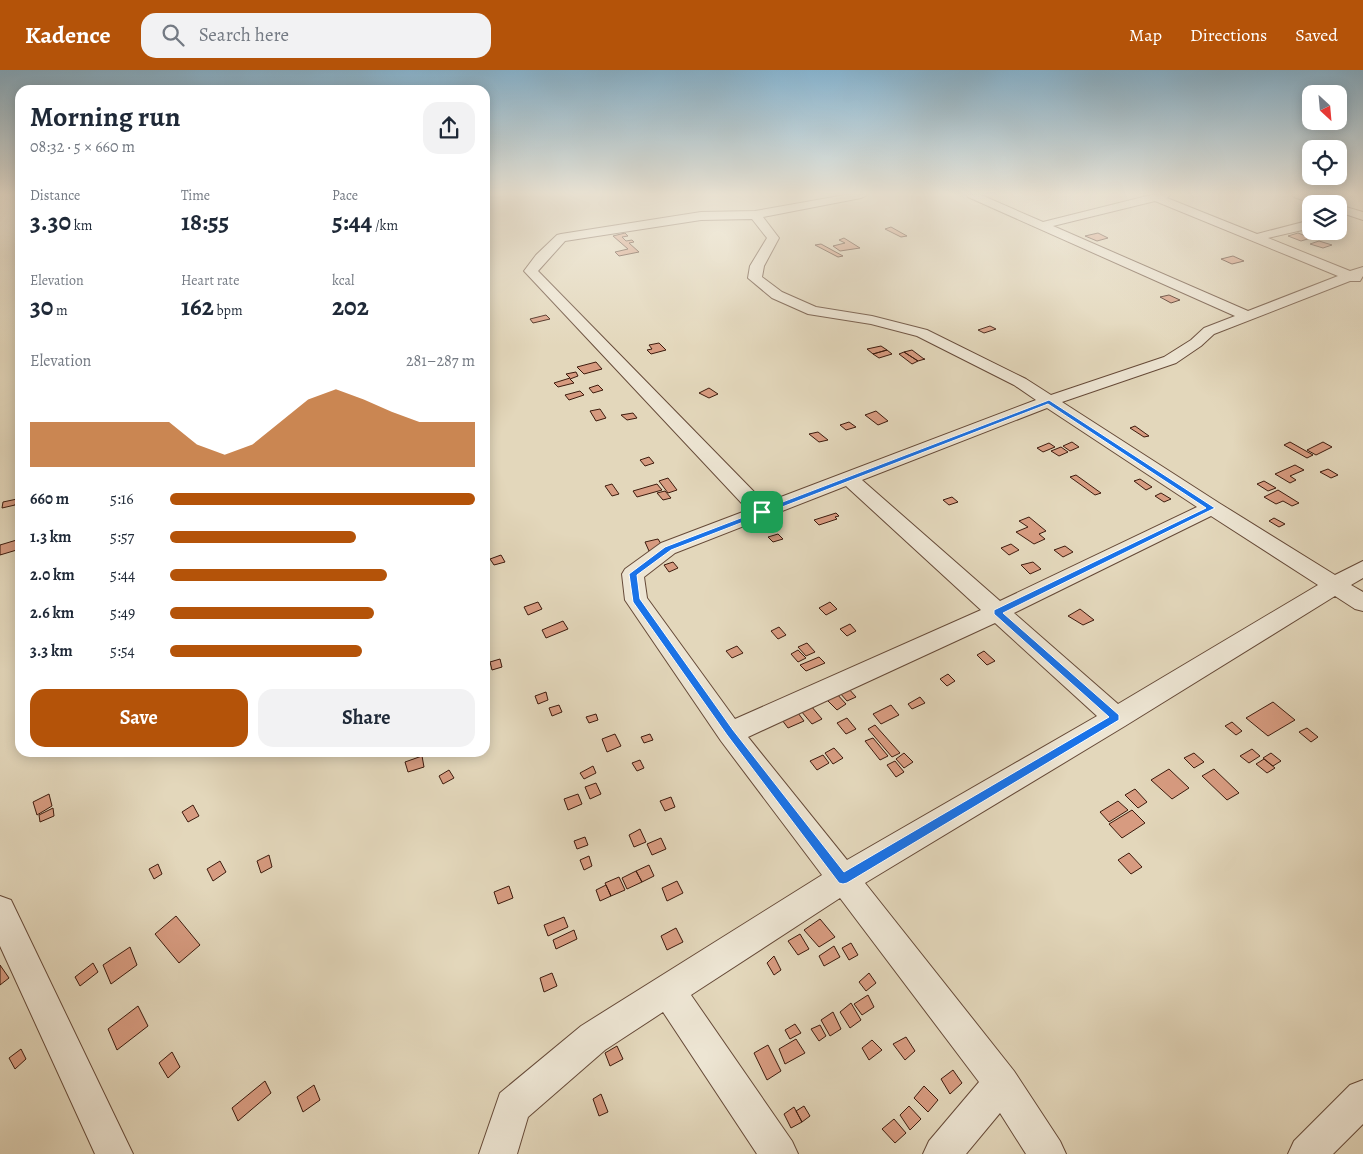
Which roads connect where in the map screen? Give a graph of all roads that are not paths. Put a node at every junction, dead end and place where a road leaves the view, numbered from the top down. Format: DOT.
graph roads {
  1 [pos="554,246"];
  2 [pos="769,246"];
  3 [pos="1090,246"];
  4 [pos="1276,246"];
  5 [pos="1358,276"];
  6 [pos="1247,316"];
  7 [pos="1049,401"];
  8 [pos="849,479"];
  9 [pos="1212,508"];
  10 [pos="762,512"];
  11 [pos="1363,568"];
  12 [pos="1334,586"];
  13 [pos="1363,604"];
  14 [pos="997,612"];
  15 [pos="1116,718"];
  16 [pos="730,733"];
  17 [pos="843,879"];
  18 [pos="0,911"];
  19 [pos="668,990"];
  20 [pos="1002,1083"];
  21 [pos="1363,1098"];
  22 [pos="114,1154"];
  23 [pos="498,1154"];
  24 [pos="779,1154"];
  25 [pos="942,1154"];
  26 [pos="1047,1154"];
  27 [pos="1307,1154"];
  1 -- 10 [label="street"];
  2 -- 7 [label="street"];
  3 -- 6 [label="street"];
  4 -- 5 [label="street"];
  5 -- 6 [label="street"];
  6 -- 7 [label="street"];
  7 -- 8 [label="street"];
  7 -- 9 [label="street"];
  8 -- 10 [label="street"];
  8 -- 14 [label="street"];
  9 -- 12 [label="street"];
  9 -- 14 [label="street"];
  10 -- 16 [label="street"];
  11 -- 12 [label="street"];
  12 -- 13 [label="street"];
  12 -- 15 [label="street"];
  14 -- 15 [label="street"];
  14 -- 16 [label="street"];
  15 -- 17 [label="street"];
  16 -- 17 [label="street"];
  17 -- 19 [label="street"];
  17 -- 20 [label="street"];
  18 -- 22 [label="street"];
  19 -- 23 [label="street"];
  19 -- 24 [label="street"];
  20 -- 25 [label="street"];
  20 -- 26 [label="street"];
  21 -- 27 [label="street"];
}
